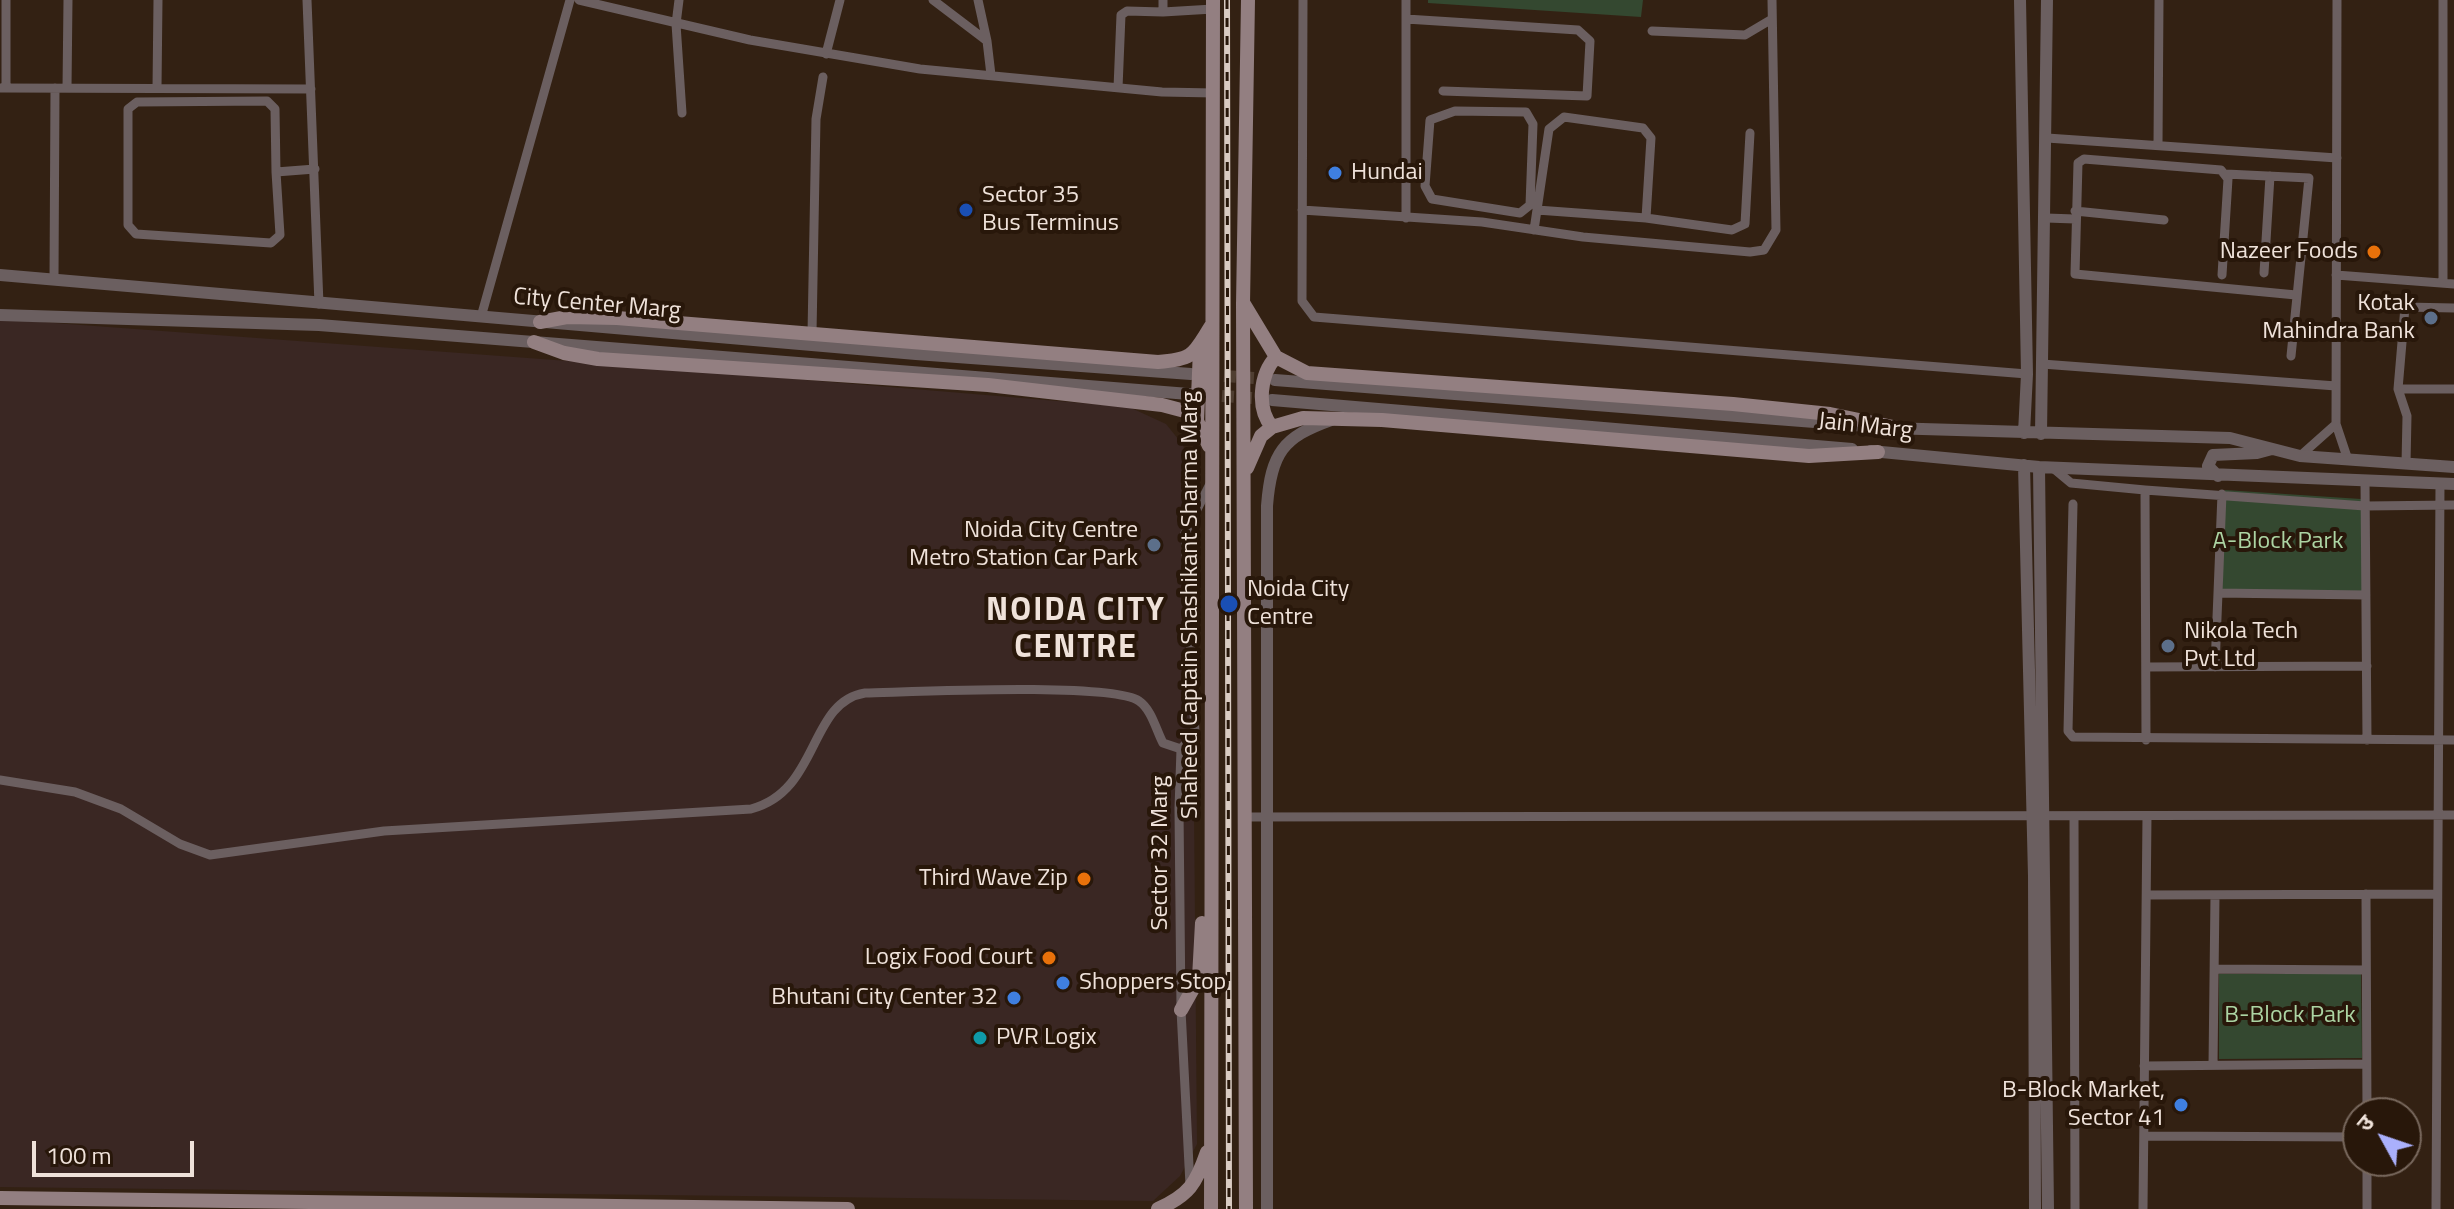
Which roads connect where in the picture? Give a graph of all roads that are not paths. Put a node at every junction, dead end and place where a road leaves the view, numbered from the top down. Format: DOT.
graph roads {
  1 [pos="6,0"];
  2 [pos="68,0"];
  3 [pos="158,0"];
  4 [pos="307,0"];
  5 [pos="570,0"];
  6 [pos="579,0"];
  7 [pos="679,0"];
  8 [pos="840,0"];
  9 [pos="933,0"];
  10 [pos="978,0"];
  11 [pos="1163,0"];
  12 [pos="1303,0"];
  13 [pos="1406,0"];
  14 [pos="1772,0"];
  15 [pos="2020,0"];
  16 [pos="2047,0"];
  17 [pos="2159,0"];
  18 [pos="2337,0"];
  19 [pos="2443,0"];
  20 [pos="1247,1"];
  21 [pos="1213,3"];
  22 [pos="1163,12"];
  23 [pos="1406,19"];
  24 [pos="1772,19"];
  25 [pos="676,24"];
  26 [pos="1652,31"];
  27 [pos="987,41"];
  28 [pos="826,54"];
  29 [pos="991,75"];
  30 [pos="823,77"];
  31 [pos="3,88"];
  32 [pos="55,88"];
  33 [pos="67,88"];
  34 [pos="157,88"];
  35 [pos="1118,88"];
  36 [pos="311,89"];
  37 [pos="1443,91"];
  38 [pos="1458,92"];
  39 [pos="1214,93"];
  40 [pos="1455,111"];
  41 [pos="682,113"];
  42 [pos="1750,133"];
  43 [pos="2047,138"];
  44 [pos="2158,145"];
  45 [pos="2337,158"];
  46 [pos="315,169"];
  47 [pos="276,172"];
  48 [pos="2226,174"];
  49 [pos="2270,176"];
  50 [pos="1302,210"];
  51 [pos="1537,210"];
  52 [pos="2075,215"];
  53 [pos="1406,218"];
  54 [pos="1646,218"];
  55 [pos="2046,218"];
  56 [pos="2164,220"];
  57 [pos="1534,230"];
  58 [pos="2264,273"];
  59 [pos="0,275"];
  60 [pos="2222,275"];
  61 [pos="2336,275"];
  62 [pos="34,278"];
  63 [pos="54,280"];
  64 [pos="2449,284"];
  65 [pos="0,285"];
  66 [pos="2296,295"];
  67 [pos="319,304"];
  68 [pos="1243,304"];
  69 [pos="2454,308"];
  70 [pos="0,315"];
  71 [pos="481,317"];
  72 [pos="540,322"];
  73 [pos="1213,324"];
  74 [pos="812,333"];
  75 [pos="534,342"];
  76 [pos="1200,349"];
  77 [pos="2291,356"];
  78 [pos="1276,357"];
  79 [pos="2042,364"];
  80 [pos="1191,374"];
  81 [pos="2027,374"];
  82 [pos="1275,380"];
  83 [pos="2336,386"];
  84 [pos="2398,389"];
  85 [pos="2454,389"];
  86 [pos="1189,394"];
  87 [pos="1272,400"];
  88 [pos="1196,414"];
  89 [pos="1334,419"];
  90 [pos="2336,424"];
  91 [pos="1272,427"];
  92 [pos="1898,428"];
  93 [pos="2024,433"];
  94 [pos="2041,434"];
  95 [pos="1210,447"];
  96 [pos="2272,449"];
  97 [pos="1878,452"];
  98 [pos="2300,456"];
  99 [pos="2348,460"];
  100 [pos="2406,464"];
  101 [pos="2024,465"];
  102 [pos="2039,467"];
  103 [pos="2454,467"];
  104 [pos="2053,468"];
  105 [pos="1244,475"];
  106 [pos="2218,476"];
  107 [pos="1211,482"];
  108 [pos="2365,482"];
  109 [pos="2440,483"];
  110 [pos="2454,484"];
  111 [pos="2145,490"];
  112 [pos="2222,494"];
  113 [pos="2073,504"];
  114 [pos="2440,504"];
  115 [pos="2454,505"];
  116 [pos="2365,506"];
  117 [pos="2218,593"];
  118 [pos="2366,595"];
  119 [pos="2367,666"];
  120 [pos="2146,667"];
  121 [pos="2215,667"];
  122 [pos="2146,740"];
  123 [pos="2367,740"];
  124 [pos="2437,740"];
  125 [pos="2454,740"];
  126 [pos="1181,749"];
  127 [pos="0,780"];
  128 [pos="2436,815"];
  129 [pos="2454,815"];
  130 [pos="2147,816"];
  131 [pos="1243,817"];
  132 [pos="1269,817"];
  133 [pos="2039,817"];
  134 [pos="2074,817"];
  135 [pos="1212,885"];
  136 [pos="2366,894"];
  137 [pos="2437,894"];
  138 [pos="2147,895"];
  139 [pos="2215,895"];
  140 [pos="2215,969"];
  141 [pos="2366,970"];
  142 [pos="1181,1010"];
  143 [pos="2366,1064"];
  144 [pos="2213,1065"];
  145 [pos="2144,1066"];
  146 [pos="2367,1097"];
  147 [pos="1211,1136"];
  148 [pos="2144,1136"];
  149 [pos="2342,1137"];
  150 [pos="2367,1177"];
  151 [pos="1190,1189"];
  152 [pos="0,1198"];
  153 [pos="447,1206"];
  154 [pos="848,1209"];
  155 [pos="1158,1209"];
  156 [pos="1211,1209"];
  157 [pos="1246,1209"];
  158 [pos="1267,1209"];
  159 [pos="2035,1209"];
  160 [pos="2048,1209"];
  161 [pos="2075,1209"];
  162 [pos="2143,1209"];
  163 [pos="2367,1209"];
  164 [pos="2436,1209"];
  1 -- 31 [label="street"];
  2 -- 33 [label="street"];
  3 -- 34 [label="street"];
  4 -- 36 [label="street"];
  5 -- 71 [label="street"];
  6 -- 25 [label="street"];
  7 -- 25 [label="street"];
  8 -- 28 [label="street"];
  9 -- 27 [label="street"];
  10 -- 27 [label="street"];
  11 -- 22 [label="street"];
  12 -- 50 [label="street"];
  13 -- 23 [label="street"];
  14 -- 24 [label="street"];
  15 -- 81 [label="street"];
  16 -- 43 [label="street"];
  17 -- 44 [label="street"];
  18 -- 45 [label="street"];
  19 -- 64 [label="street"];
  20 -- 68 [label="main road"];
  21 -- 22 [label="street"];
  21 -- 39 [label="main road, Shaheed Captain Shashikant Sharma Marg"];
  22 -- 35 [label="street"];
  23 -- 38 [label="street"];
  23 -- 53 [label="street"];
  24 -- 26 [label="street"];
  24 -- 57 [label="street"];
  25 -- 28 [label="street"];
  25 -- 41 [label="street"];
  27 -- 29 [label="street"];
  28 -- 29 [label="street"];
  29 -- 35 [label="street"];
  30 -- 74 [label="street"];
  31 -- 32 [label="street"];
  32 -- 33 [label="street"];
  32 -- 63 [label="street"];
  33 -- 34 [label="street"];
  34 -- 36 [label="street"];
  35 -- 39 [label="street"];
  36 -- 46 [label="street"];
  37 -- 38 [label="street"];
  38 -- 40 [label="street"];
  39 -- 73 [label="main road, Shaheed Captain Shashikant Sharma Marg"];
  40 -- 40 [label="street"];
  42 -- 54 [label="street"];
  43 -- 44 [label="street"];
  43 -- 55 [label="street"];
  44 -- 45 [label="street"];
  45 -- 61 [label="street"];
  46 -- 47 [label="street"];
  46 -- 67 [label="street"];
  47 -- 47 [label="street"];
  48 -- 49 [label="street"];
  48 -- 52 [label="street"];
  48 -- 60 [label="street"];
  49 -- 58 [label="street"];
  49 -- 66 [label="street"];
  50 -- 53 [label="street"];
  50 -- 81 [label="street"];
  51 -- 54 [label="street"];
  51 -- 54 [label="street"];
  51 -- 57 [label="street"];
  52 -- 55 [label="street"];
  52 -- 56 [label="street"];
  52 -- 66 [label="street"];
  53 -- 57 [label="street"];
  55 -- 79 [label="street"];
  59 -- 62 [label="street, City Center Marg"];
  61 -- 64 [label="street"];
  61 -- 83 [label="street"];
  62 -- 63 [label="street, City Center Marg"];
  62 -- 65 [label="street"];
  63 -- 67 [label="street, City Center Marg"];
  66 -- 77 [label="street"];
  67 -- 71 [label="street, City Center Marg"];
  68 -- 78 [label="main road"];
  68 -- 105 [label="main road"];
  69 -- 84 [label="street"];
  70 -- 75 [label="street, City Center Marg"];
  71 -- 72 [label="street, City Center Marg"];
  72 -- 74 [label="main road"];
  72 -- 80 [label="street, City Center Marg"];
  73 -- 76 [label="main road"];
  73 -- 95 [label="main road, Shaheed Captain Shashikant Sharma Marg"];
  74 -- 76 [label="main road"];
  75 -- 86 [label="street, City Center Marg"];
  75 -- 88 [label="main road"];
  76 -- 88 [label="main road"];
  78 -- 91 [label="main road"];
  78 -- 92 [label="main road"];
  79 -- 83 [label="street"];
  79 -- 94 [label="street"];
  81 -- 93 [label="street"];
  82 -- 92 [label="street, Jain Marg"];
  83 -- 90 [label="street"];
  84 -- 85 [label="street"];
  84 -- 100 [label="street"];
  87 -- 97 [label="street, Jain Marg"];
  88 -- 95 [label="main road"];
  89 -- 91 [label="main road"];
  89 -- 97 [label="main road"];
  89 -- 132 [label="street"];
  90 -- 98 [label="street"];
  90 -- 99 [label="street"];
  91 -- 105 [label="main road"];
  92 -- 93 [label="street, Jain Marg"];
  93 -- 94 [label="street, Jain Marg"];
  94 -- 96 [label="street, Jain Marg"];
  95 -- 107 [label="main road, Shaheed Captain Shashikant Sharma Marg"];
  96 -- 98 [label="street, Jain Marg"];
  96 -- 106 [label="street"];
  97 -- 101 [label="street, Jain Marg"];
  98 -- 99 [label="street, Jain Marg"];
  99 -- 100 [label="street, Jain Marg"];
  100 -- 103 [label="street, Jain Marg"];
  101 -- 102 [label="street, Jain Marg"];
  101 -- 133 [label="street"];
  102 -- 104 [label="street, Jain Marg"];
  102 -- 133 [label="street"];
  104 -- 106 [label="street, Jain Marg"];
  104 -- 111 [label="street"];
  105 -- 131 [label="main road"];
  106 -- 108 [label="street, Jain Marg"];
  107 -- 126 [label="street, Sector 32 Marg"];
  107 -- 135 [label="main road, Shaheed Captain Shashikant Sharma Marg"];
  108 -- 109 [label="street, Jain Marg"];
  108 -- 116 [label="street"];
  109 -- 110 [label="street, Jain Marg"];
  109 -- 114 [label="street"];
  111 -- 112 [label="street"];
  111 -- 120 [label="street"];
  112 -- 116 [label="street"];
  112 -- 117 [label="street"];
  113 -- 122 [label="street"];
  114 -- 115 [label="street"];
  114 -- 116 [label="street"];
  114 -- 124 [label="street"];
  116 -- 118 [label="street"];
  117 -- 118 [label="street"];
  117 -- 121 [label="street"];
  118 -- 119 [label="street"];
  119 -- 121 [label="street"];
  119 -- 123 [label="street"];
  120 -- 121 [label="street"];
  120 -- 122 [label="street"];
  122 -- 123 [label="street"];
  123 -- 124 [label="street"];
  124 -- 125 [label="street"];
  124 -- 128 [label="street"];
  126 -- 127 [label="street"];
  126 -- 142 [label="street, Sector 32 Marg"];
  128 -- 129 [label="street"];
  128 -- 130 [label="street"];
  128 -- 137 [label="street"];
  130 -- 134 [label="street"];
  130 -- 138 [label="street"];
  131 -- 132 [label="street"];
  131 -- 157 [label="main road"];
  132 -- 133 [label="street"];
  132 -- 158 [label="street"];
  133 -- 134 [label="street"];
  133 -- 159 [label="street"];
  133 -- 160 [label="street"];
  134 -- 161 [label="street"];
  135 -- 142 [label="main road"];
  135 -- 147 [label="main road, Shaheed Captain Shashikant Sharma Marg"];
  136 -- 137 [label="street"];
  136 -- 139 [label="street"];
  136 -- 141 [label="street"];
  137 -- 164 [label="street"];
  138 -- 139 [label="street"];
  138 -- 145 [label="street"];
  139 -- 140 [label="street"];
  140 -- 141 [label="street"];
  140 -- 144 [label="street"];
  141 -- 143 [label="street"];
  142 -- 151 [label="street, Sector 32 Marg"];
  143 -- 144 [label="street"];
  143 -- 146 [label="street"];
  144 -- 145 [label="street"];
  145 -- 148 [label="street"];
  147 -- 151 [label="main road"];
  147 -- 156 [label="main road, Shaheed Captain Shashikant Sharma Marg"];
  148 -- 149 [label="street"];
  148 -- 162 [label="street"];
  150 -- 163 [label="street"];
  151 -- 155 [label="main road"];
  152 -- 153 [label="main road"];
  153 -- 154 [label="main road"];
}
